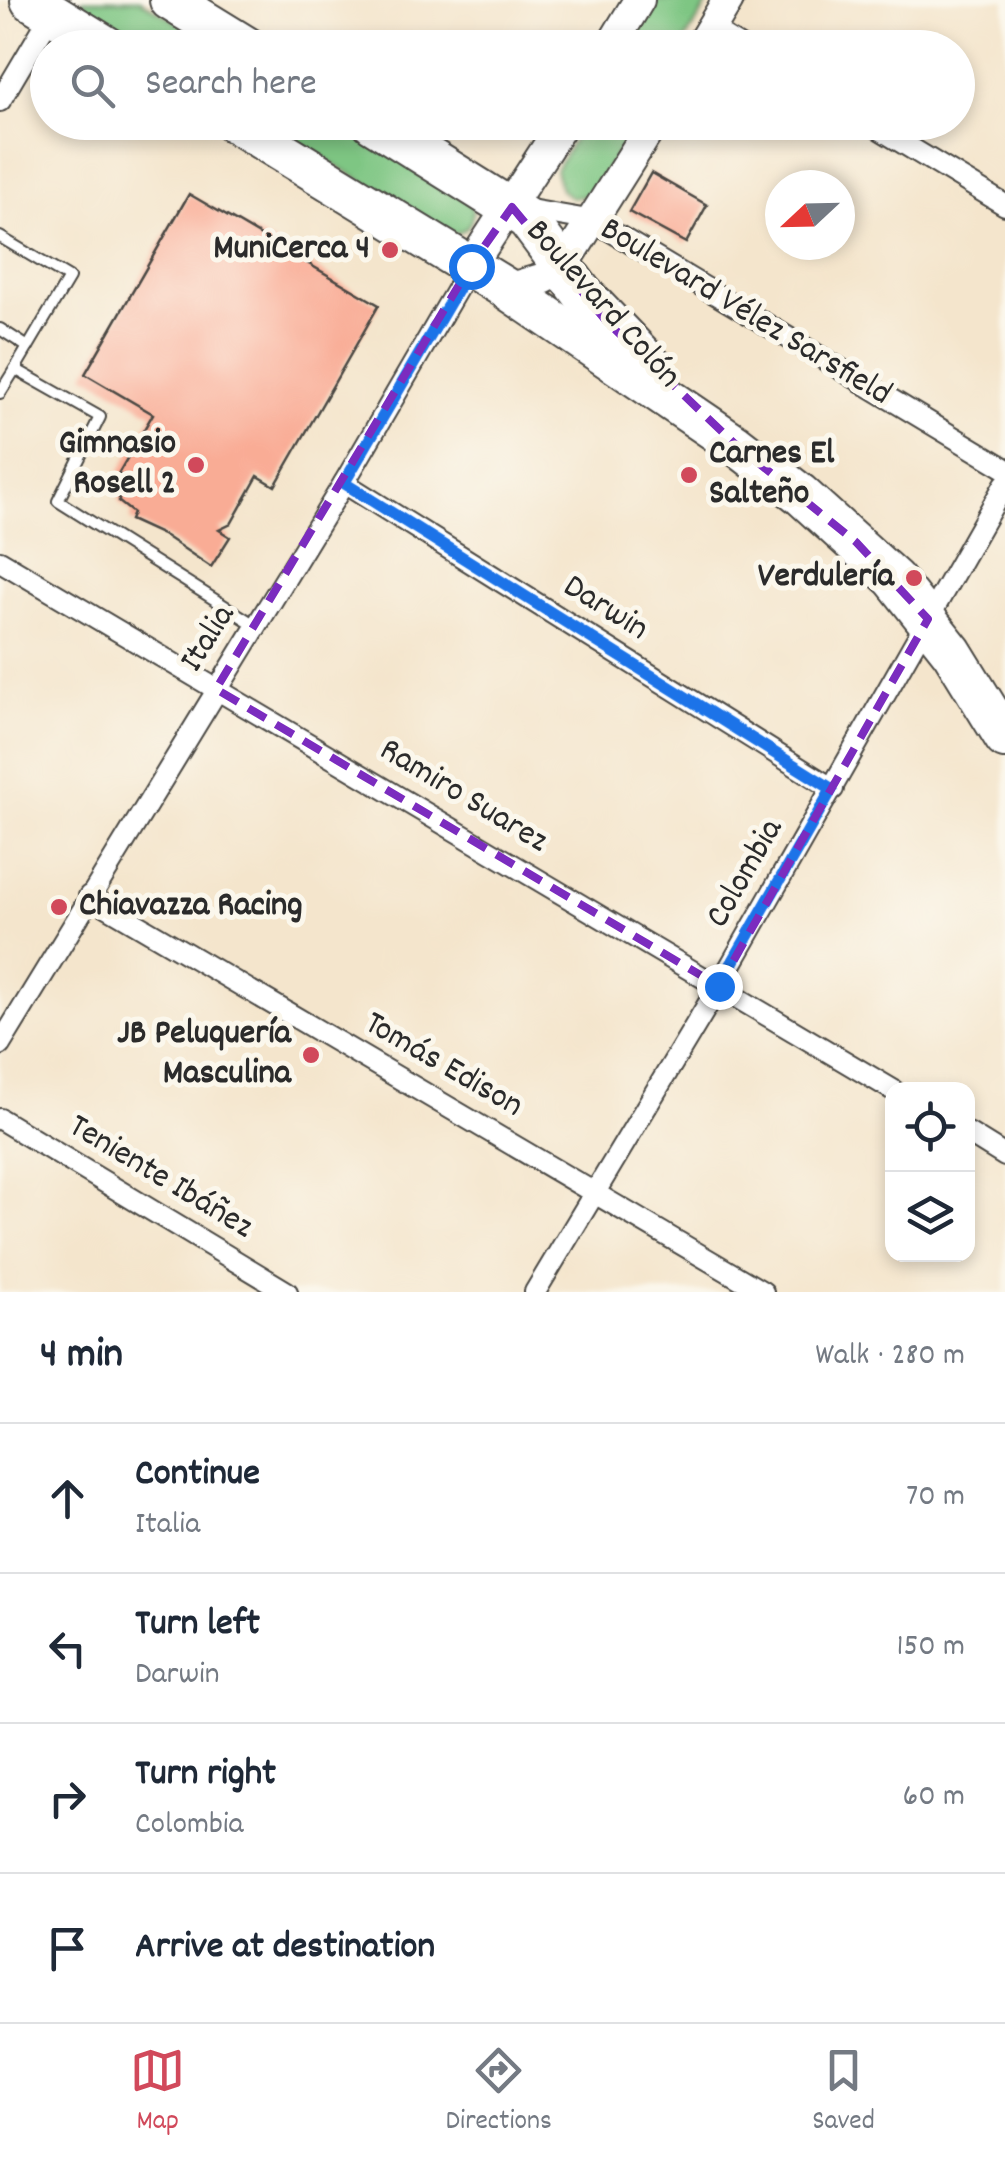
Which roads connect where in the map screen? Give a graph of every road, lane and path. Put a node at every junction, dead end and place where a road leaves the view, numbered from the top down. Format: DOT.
graph roads {
  1 [pos="170,0"];
  2 [pos="639,0"];
  3 [pos="728,0"];
  4 [pos="48,4"];
  5 [pos="35,30"];
  6 [pos="85,30"];
  7 [pos="219,30"];
  8 [pos="621,30"];
  9 [pos="710,30"];
  10 [pos="30,40"];
  11 [pos="0,101"];
  12 [pos="264,140"];
  13 [pos="402,140"];
  14 [pos="553,140"];
  15 [pos="643,140"];
  16 [pos="898,140"];
  17 [pos="1005,205"];
  18 [pos="512,207"];
  19 [pos="594,221"];
  20 [pos="0,237"];
  21 [pos="471,266"];
  22 [pos="563,266"];
  23 [pos="507,289"];
  24 [pos="0,328"];
  25 [pos="28,347"];
  26 [pos="15,369"];
  27 [pos="0,393"];
  28 [pos="736,444"];
  29 [pos="1005,468"];
  30 [pos="344,483"];
  31 [pos="1005,484"];
  32 [pos="0,561"];
  33 [pos="928,619"];
  34 [pos="255,625"];
  35 [pos="216,689"];
  36 [pos="1005,738"];
  37 [pos="832,789"];
  38 [pos="89,896"];
  39 [pos="719,986"];
  40 [pos="0,1045"];
  41 [pos="885,1085"];
  42 [pos="0,1120"];
  43 [pos="975,1138"];
  44 [pos="1005,1156"];
  45 [pos="596,1194"];
  46 [pos="287,1292"];
  47 [pos="535,1292"];
  48 [pos="763,1292"];
  1 -- 7 [label="highway"];
  2 -- 8 [label="main road"];
  3 -- 9 [label="main road"];
  4 -- 5 [label="street"];
  4 -- 6 [label="highway"];
  10 -- 11 [label="street"];
  12 -- 21 [label="highway"];
  13 -- 18 [label="highway, Boulevard Vélez Sarsfield"];
  14 -- 18 [label="main road"];
  15 -- 19 [label="main road"];
  16 -- 17 [label="street"];
  18 -- 19 [label="street, Boulevard Vélez Sarsfield"];
  18 -- 21 [label="main road"];
  18 -- 22 [label="highway, Boulevard Colón"];
  19 -- 22 [label="main road"];
  19 -- 29 [label="street, Boulevard Vélez Sarsfield"];
  20 -- 25 [label="lane"];
  21 -- 23 [label="highway"];
  21 -- 30 [label="street, Italia"];
  22 -- 23 [label="main road"];
  22 -- 28 [label="highway, Boulevard Colón"];
  23 -- 28 [label="highway, Boulevard Colón"];
  24 -- 25 [label="lane"];
  25 -- 26 [label="lane"];
  26 -- 27 [label="lane"];
  26 -- 34 [label="lane"];
  28 -- 33 [label="highway, Boulevard Colón"];
  30 -- 34 [label="street, Italia"];
  30 -- 37 [label="street, Darwin"];
  31 -- 33 [label="street, Colombia"];
  32 -- 35 [label="street, Ramiro Suarez"];
  33 -- 36 [label="highway, Boulevard Colón"];
  33 -- 37 [label="street, Colombia"];
  34 -- 35 [label="street, Italia"];
  35 -- 38 [label="street, Italia"];
  35 -- 39 [label="street, Ramiro Suarez"];
  37 -- 39 [label="street, Colombia"];
  38 -- 40 [label="street, Italia"];
  38 -- 45 [label="street, Tomás Edison"];
  39 -- 41 [label="street, Ramiro Suarez"];
  39 -- 45 [label="street, Colombia"];
  42 -- 46 [label="street, Teniente Ibáñez"];
  43 -- 44 [label="street"];
  45 -- 47 [label="street, Colombia"];
  45 -- 48 [label="street, Tomás Edison"];
}
